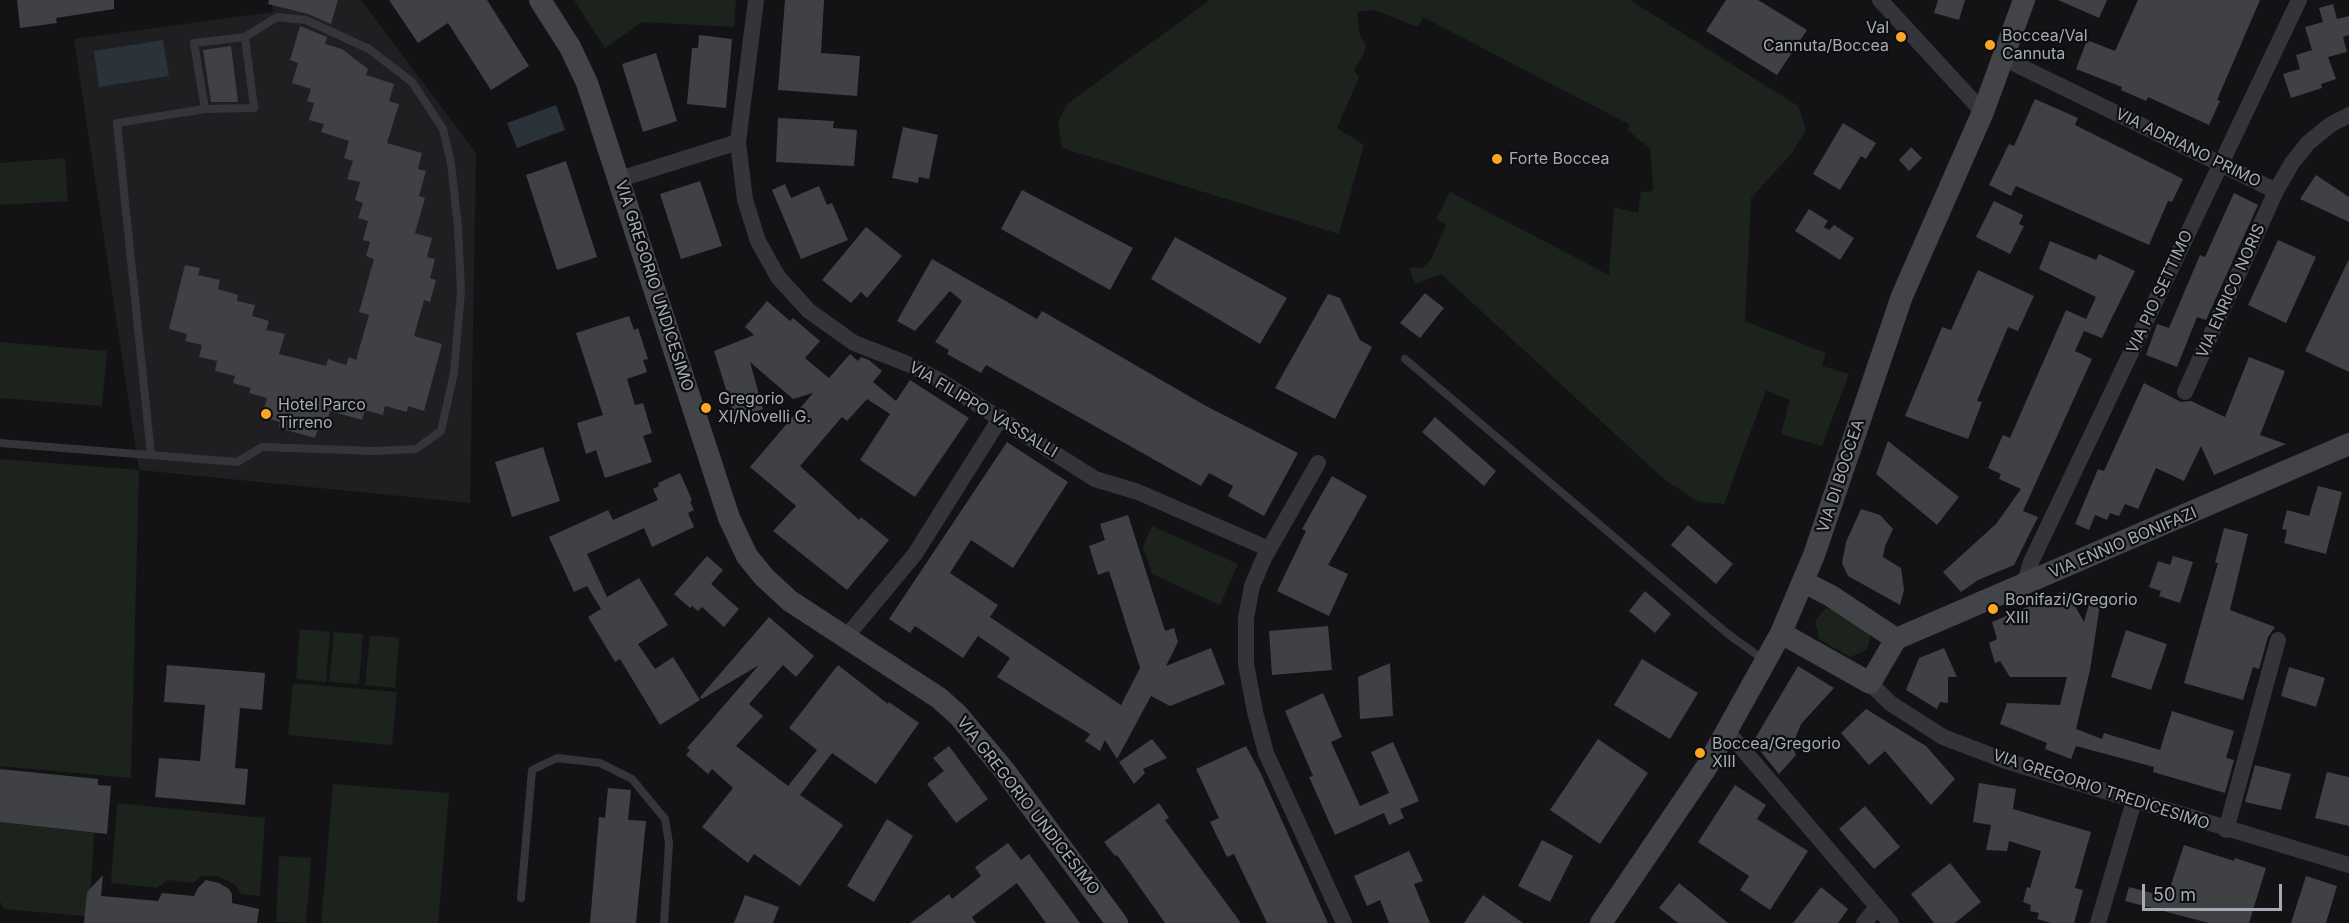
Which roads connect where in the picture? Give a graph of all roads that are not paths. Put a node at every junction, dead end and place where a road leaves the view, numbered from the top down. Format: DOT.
graph roads {
  1 [pos="540,0"];
  2 [pos="756,0"];
  3 [pos="1880,0"];
  4 [pos="2024,0"];
  5 [pos="2299,0"];
  6 [pos="245,37"];
  7 [pos="2003,58"];
  8 [pos="205,109"];
  9 [pos="1983,112"];
  10 [pos="2349,115"];
  11 [pos="738,142"];
  12 [pos="2222,163"];
  13 [pos="620,179"];
  14 [pos="2276,190"];
  15 [pos="1405,359"];
  16 [pos="2185,392"];
  17 [pos="1001,417"];
  18 [pos="0,443"];
  19 [pos="2349,444"];
  20 [pos="151,455"];
  21 [pos="1318,463"];
  22 [pos="1269,549"];
  23 [pos="1804,582"];
  24 [pos="2024,585"];
  25 [pos="1781,633"];
  26 [pos="846,638"];
  27 [pos="1896,639"];
  28 [pos="2278,640"];
  29 [pos="1767,662"];
  30 [pos="1869,683"];
  31 [pos="1728,732"];
  32 [pos="2134,801"];
  33 [pos="2226,830"];
  34 [pos="2349,866"];
  35 [pos="521,898"];
  36 [pos="1877,907"];
  37 [pos="664,923"];
  38 [pos="1117,923"];
  39 [pos="1344,923"];
  40 [pos="1601,923"];
  41 [pos="1864,923"];
  42 [pos="1891,923"];
  43 [pos="2098,923"];
  1 -- 13 [label="street, VIA GREGORIO UNDICESIMO"];
  2 -- 11 [label="street, VIA FILIPPO VASSALLI"];
  3 -- 9 [label="street"];
  4 -- 7 [label="street, VIA DI BOCCEA"];
  5 -- 12 [label="street, VIA PIO SETTIMO"];
  6 -- 8 [label="lane"];
  6 -- 8 [label="lane"];
  6 -- 20 [label="lane"];
  7 -- 9 [label="street, VIA DI BOCCEA"];
  7 -- 12 [label="street, VIA ADRIANO PRIMO"];
  8 -- 20 [label="lane"];
  9 -- 23 [label="street, VIA DI BOCCEA"];
  10 -- 14 [label="street, VIA ADRIANO PRIMO"];
  11 -- 13 [label="street"];
  11 -- 17 [label="street, VIA FILIPPO VASSALLI"];
  12 -- 14 [label="street, VIA ADRIANO PRIMO"];
  12 -- 24 [label="street, VIA PIO SETTIMO"];
  13 -- 26 [label="street, VIA GREGORIO UNDICESIMO"];
  14 -- 16 [label="street, VIA ENRICO NORIS"];
  15 -- 29 [label="lane"];
  17 -- 22 [label="street, VIA FILIPPO VASSALLI"];
  17 -- 26 [label="street"];
  18 -- 20 [label="lane"];
  19 -- 24 [label="street, VIA ENNIO BONIFAZI"];
  21 -- 22 [label="street"];
  22 -- 39 [label="street"];
  23 -- 25 [label="street, VIA DI BOCCEA"];
  23 -- 27 [label="street"];
  24 -- 27 [label="street, VIA ENNIO BONIFAZI"];
  25 -- 29 [label="street, VIA DI BOCCEA"];
  25 -- 30 [label="street"];
  26 -- 38 [label="street, VIA GREGORIO UNDICESIMO"];
  27 -- 30 [label="street"];
  28 -- 33 [label="street"];
  29 -- 31 [label="street, VIA DI BOCCEA"];
  30 -- 32 [label="street, VIA GREGORIO TREDICESIMO"];
  31 -- 36 [label="street"];
  31 -- 40 [label="street, VIA DI BOCCEA"];
  32 -- 33 [label="street, VIA GREGORIO TREDICESIMO"];
  32 -- 43 [label="street"];
  33 -- 34 [label="street, VIA GREGORIO TREDICESIMO"];
  35 -- 37 [label="lane"];
  36 -- 41 [label="street"];
  36 -- 42 [label="street"];
}
